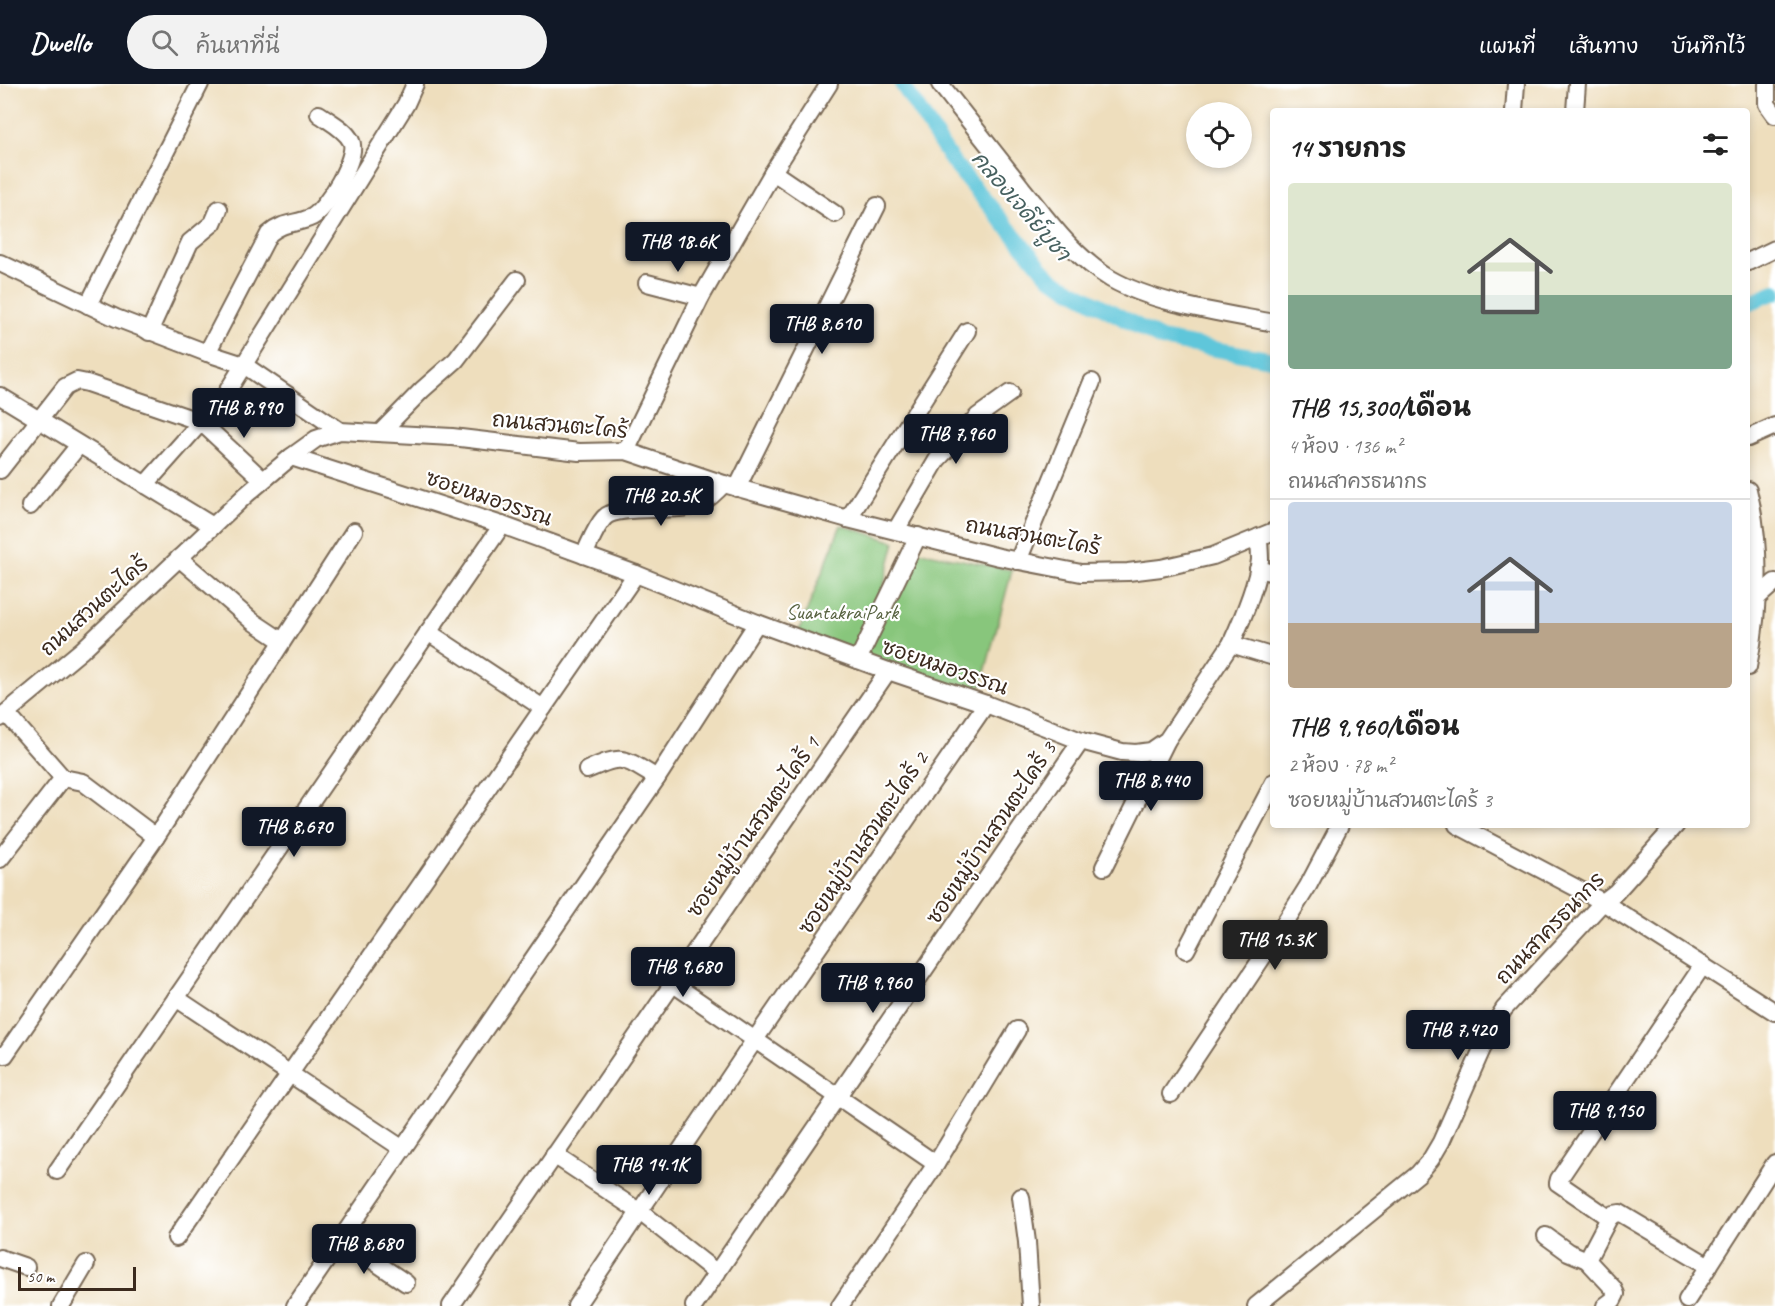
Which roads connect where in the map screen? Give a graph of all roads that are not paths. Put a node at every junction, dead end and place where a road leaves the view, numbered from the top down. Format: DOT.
graph roads {
  1 [pos="200,84"];
  2 [pos="415,84"];
  3 [pos="829,84"];
  4 [pos="940,84"];
  5 [pos="1516,84"];
  6 [pos="1576,84"];
  7 [pos="1767,84"];
  8 [pos="1514,108"];
  9 [pos="1575,108"];
  10 [pos="319,114"];
  11 [pos="1775,116"];
  12 [pos="773,172"];
  13 [pos="340,195"];
  14 [pos="876,206"];
  15 [pos="219,209"];
  16 [pos="835,214"];
  17 [pos="1775,249"];
  18 [pos="1750,261"];
  19 [pos="0,263"];
  20 [pos="517,280"];
  21 [pos="647,283"];
  22 [pos="701,297"];
  23 [pos="88,305"];
  24 [pos="1270,322"];
  25 [pos="967,331"];
  26 [pos="149,332"];
  27 [pos="207,353"];
  28 [pos="244,365"];
  29 [pos="1092,382"];
  30 [pos="1010,393"];
  31 [pos="0,396"];
  32 [pos="38,420"];
  33 [pos="201,422"];
  34 [pos="1775,426"];
  35 [pos="340,431"];
  36 [pos="380,433"];
  37 [pos="1750,437"];
  38 [pos="79,445"];
  39 [pos="626,451"];
  40 [pos="291,457"];
  41 [pos="0,470"];
  42 [pos="263,480"];
  43 [pos="145,485"];
  44 [pos="731,486"];
  45 [pos="1750,498"];
  46 [pos="30,506"];
  47 [pos="848,519"];
  48 [pos="502,525"];
  49 [pos="213,526"];
  50 [pos="896,530"];
  51 [pos="354,531"];
  52 [pos="1266,534"];
  53 [pos="918,536"];
  54 [pos="584,555"];
  55 [pos="179,558"];
  56 [pos="1018,561"];
  57 [pos="1266,571"];
  58 [pos="636,574"];
  59 [pos="1775,582"];
  60 [pos="1756,598"];
  61 [pos="757,623"];
  62 [pos="428,632"];
  63 [pos="282,641"];
  64 [pos="1231,644"];
  65 [pos="1270,656"];
  66 [pos="1750,656"];
  67 [pos="858,660"];
  68 [pos="888,671"];
  69 [pos="986,704"];
  70 [pos="543,708"];
  71 [pos="3,716"];
  72 [pos="1081,741"];
  73 [pos="1167,741"];
  74 [pos="587,770"];
  75 [pos="63,778"];
  76 [pos="657,778"];
  77 [pos="1270,790"];
  78 [pos="1338,828"];
  79 [pos="1463,828"];
  80 [pos="1673,828"];
  81 [pos="156,837"];
  82 [pos="0,859"];
  83 [pos="1104,867"];
  84 [pos="1603,902"];
  85 [pos="1186,950"];
  86 [pos="1703,964"];
  87 [pos="672,983"];
  88 [pos="176,998"];
  89 [pos="1775,1012"];
  90 [pos="1017,1030"];
  91 [pos="754,1041"];
  92 [pos="0,1055"];
  93 [pos="290,1074"];
  94 [pos="1171,1094"];
  95 [pos="837,1096"];
  96 [pos="402,1149"];
  97 [pos="554,1155"];
  98 [pos="1775,1163"];
  99 [pos="936,1164"];
  100 [pos="57,1171"];
  101 [pos="1021,1197"];
  102 [pos="640,1212"];
  103 [pos="1609,1218"];
  104 [pos="1546,1236"];
  105 [pos="176,1238"];
  106 [pos="341,1239"];
  107 [pos="0,1258"];
  108 [pos="1587,1260"];
  109 [pos="86,1264"];
  110 [pos="1709,1266"];
  111 [pos="26,1268"];
  112 [pos="717,1273"];
  113 [pos="406,1283"];
  114 [pos="1687,1300"];
  115 [pos="61,1306"];
  116 [pos="295,1306"];
  117 [pos="452,1306"];
  118 [pos="576,1306"];
  119 [pos="694,1306"];
  120 [pos="840,1306"];
  121 [pos="1031,1306"];
  122 [pos="1256,1306"];
  123 [pos="1605,1306"];
  1 -- 23 [label="street"];
  2 -- 13 [label="street"];
  3 -- 12 [label="street"];
  4 -- 24 [label="street"];
  5 -- 8 [label="street"];
  6 -- 9 [label="street"];
  7 -- 11 [label="street"];
  10 -- 13 [label="street"];
  12 -- 16 [label="street"];
  12 -- 22 [label="street"];
  13 -- 27 [label="street"];
  13 -- 28 [label="street"];
  14 -- 44 [label="street"];
  15 -- 26 [label="street"];
  17 -- 18 [label="street"];
  19 -- 23 [label="street"];
  20 -- 36 [label="street"];
  21 -- 22 [label="street"];
  22 -- 39 [label="street"];
  23 -- 26 [label="street"];
  25 -- 47 [label="street"];
  26 -- 27 [label="street"];
  27 -- 28 [label="street"];
  28 -- 33 [label="street"];
  28 -- 35 [label="street"];
  29 -- 56 [label="street"];
  30 -- 50 [label="street"];
  31 -- 32 [label="street"];
  32 -- 33 [label="street"];
  32 -- 38 [label="street"];
  32 -- 41 [label="street"];
  33 -- 42 [label="street"];
  33 -- 43 [label="street"];
  34 -- 37 [label="street"];
  35 -- 36 [label="street, ถนนสวนตะไคร้"];
  35 -- 40 [label="street, ถนนสวนตะไคร้"];
  36 -- 39 [label="street, ถนนสวนตะไคร้"];
  38 -- 43 [label="street"];
  38 -- 46 [label="street"];
  39 -- 44 [label="street, ถนนสวนตะไคร้"];
  40 -- 42 [label="street, ถนนสวนตะไคร้"];
  40 -- 48 [label="street, ซอยหมอวรรณ"];
  42 -- 49 [label="street, ถนนสวนตะไคร้"];
  43 -- 49 [label="street"];
  44 -- 47 [label="street, ถนนสวนตะไคร้"];
  44 -- 54 [label="street"];
  45 -- 60 [label="street"];
  47 -- 50 [label="street, ถนนสวนตะไคร้"];
  48 -- 54 [label="street, ซอยหมอวรรณ"];
  48 -- 62 [label="street"];
  49 -- 55 [label="street, ถนนสวนตะไคร้"];
  50 -- 53 [label="street, ถนนสวนตะไคร้"];
  51 -- 63 [label="street"];
  52 -- 56 [label="street, ถนนสวนตะไคร้"];
  52 -- 57 [label="street"];
  53 -- 56 [label="street, ถนนสวนตะไคร้"];
  53 -- 67 [label="street"];
  54 -- 58 [label="street, ซอยหมอวรรณ"];
  55 -- 63 [label="street"];
  55 -- 71 [label="street, ถนนสวนตะไคร้"];
  57 -- 64 [label="street"];
  58 -- 61 [label="street, ซอยหมอวรรณ"];
  58 -- 70 [label="street"];
  59 -- 60 [label="street"];
  60 -- 66 [label="street"];
  61 -- 67 [label="street, ซอยหมอวรรณ"];
  61 -- 76 [label="street"];
  62 -- 70 [label="street"];
  62 -- 88 [label="street"];
  63 -- 81 [label="street"];
  64 -- 65 [label="street"];
  64 -- 73 [label="street"];
  67 -- 68 [label="street, ซอยหมอวรรณ"];
  68 -- 69 [label="street, ซอยหมอวรรณ"];
  68 -- 87 [label="street, ซอยหมู่บ้านสวนตะไคร้ 1"];
  69 -- 72 [label="street, ซอยหมอวรรณ"];
  69 -- 91 [label="street, ซอยหมู่บ้านสวนตะไคร้ 2"];
  70 -- 93 [label="street"];
  71 -- 75 [label="street"];
  72 -- 73 [label="street, ซอยหมอวรรณ"];
  72 -- 95 [label="street, ซอยหมู่บ้านสวนตะไคร้ 3"];
  73 -- 83 [label="street"];
  74 -- 76 [label="street"];
  75 -- 81 [label="street"];
  75 -- 82 [label="street"];
  76 -- 96 [label="street"];
  77 -- 85 [label="street"];
  78 -- 94 [label="street"];
  79 -- 84 [label="street"];
  80 -- 84 [label="street, ถนนสาครธนากร"];
  81 -- 92 [label="street"];
  84 -- 86 [label="street"];
  84 -- 122 [label="street, ถนนสาครธนากร"];
  86 -- 89 [label="street"];
  86 -- 103 [label="street"];
  87 -- 91 [label="street"];
  87 -- 97 [label="street, ซอยหมู่บ้านสวนตะไคร้ 1"];
  88 -- 93 [label="street"];
  88 -- 100 [label="street"];
  90 -- 99 [label="street"];
  91 -- 95 [label="street"];
  91 -- 102 [label="street, ซอยหมู่บ้านสวนตะไคร้ 2"];
  93 -- 96 [label="street"];
  93 -- 105 [label="street"];
  95 -- 99 [label="street"];
  95 -- 112 [label="street, ซอยหมู่บ้านสวนตะไคร้ 3"];
  96 -- 106 [label="street"];
  97 -- 102 [label="street"];
  97 -- 117 [label="street, ซอยหมู่บ้านสวนตะไคร้ 1"];
  98 -- 110 [label="street"];
  99 -- 120 [label="street"];
  101 -- 121 [label="street"];
  102 -- 112 [label="street"];
  102 -- 118 [label="street, ซอยหมู่บ้านสวนตะไคร้ 2"];
  103 -- 108 [label="street"];
  103 -- 110 [label="street"];
  104 -- 108 [label="street"];
  106 -- 113 [label="street"];
  106 -- 116 [label="street"];
  107 -- 111 [label="street"];
  108 -- 123 [label="street"];
  109 -- 115 [label="street"];
  110 -- 114 [label="street"];
  112 -- 119 [label="street, ซอยหมู่บ้านสวนตะไคร้ 3"];
}
